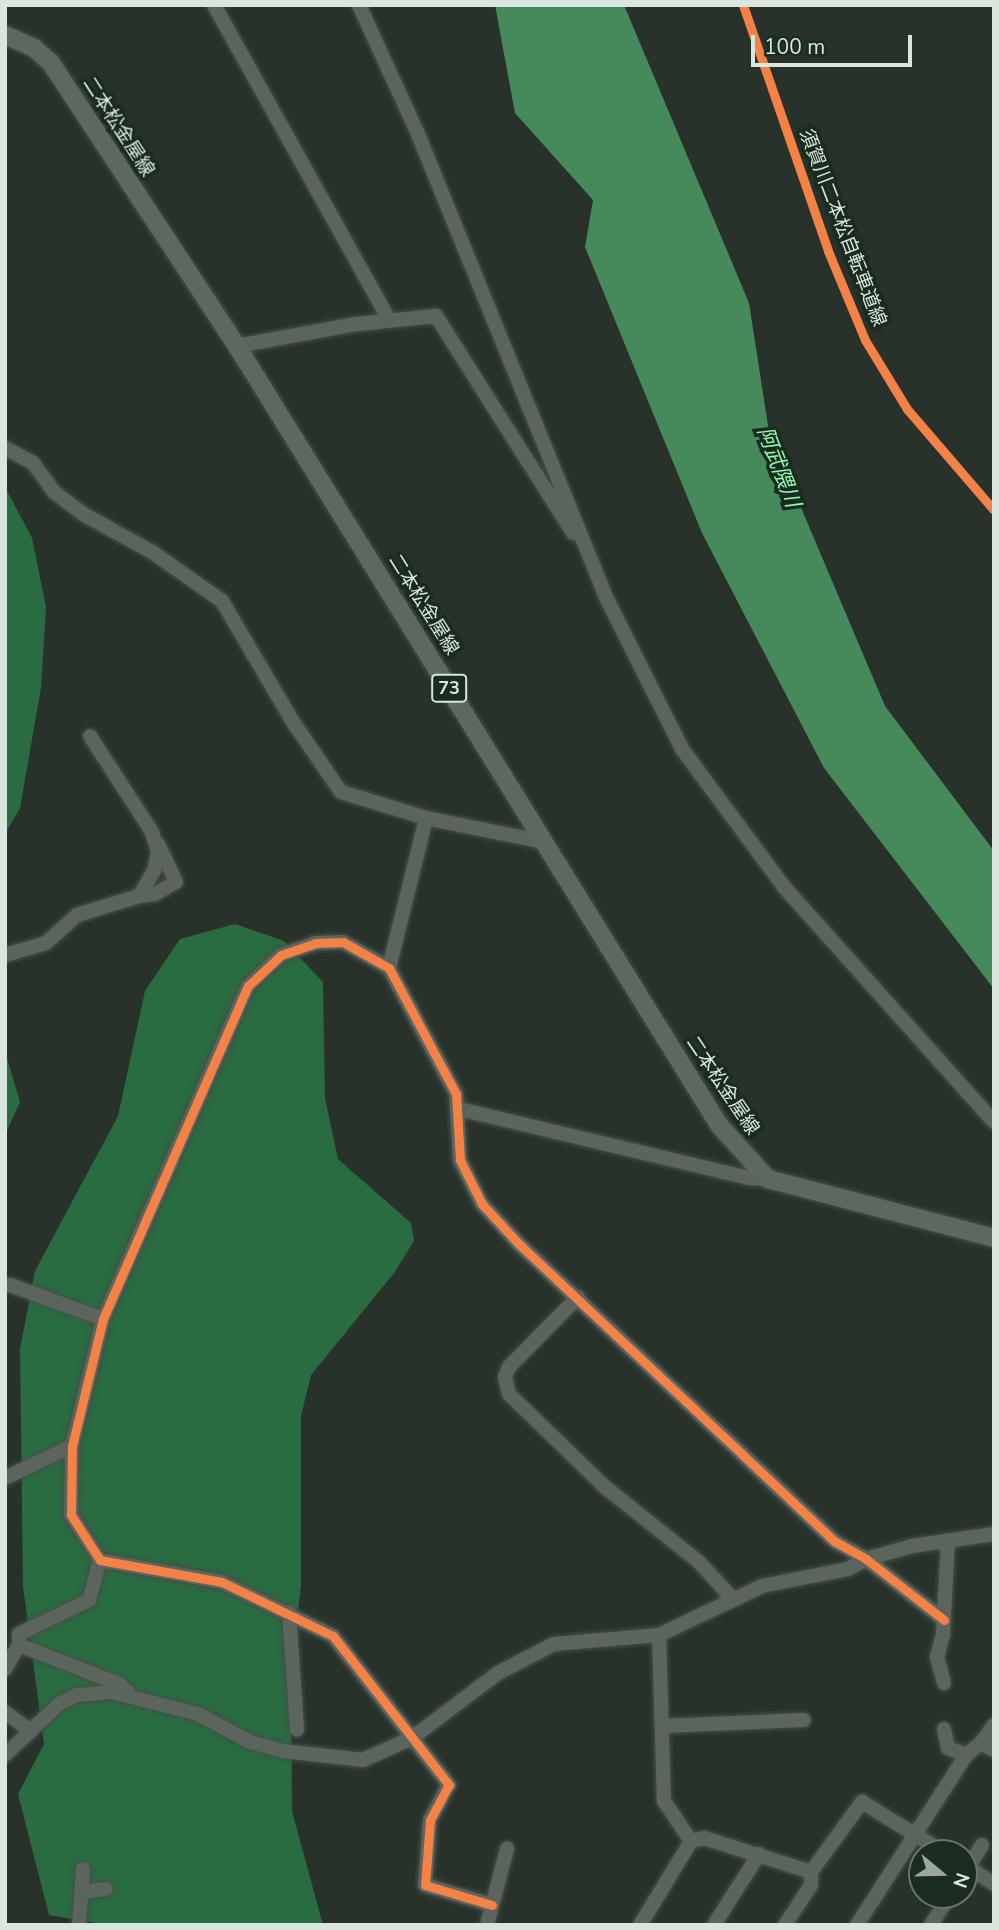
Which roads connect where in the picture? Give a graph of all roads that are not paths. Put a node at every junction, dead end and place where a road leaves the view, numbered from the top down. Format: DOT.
graph roads {
  1 [pos="214,5"];
  2 [pos="359,5"];
  3 [pos="5,35"];
  4 [pos="389,320"];
  5 [pos="237,345"];
  6 [pos="5,448"];
  7 [pos="583,539"];
  8 [pos="90,736"];
  9 [pos="426,818"];
  10 [pos="157,842"];
  11 [pos="545,842"];
  12 [pos="139,896"];
  13 [pos="5,955"];
  14 [pos="389,968"];
  15 [pos="459,1109"];
  16 [pos="994,1122"];
  17 [pos="768,1179"];
  18 [pos="994,1238"];
  19 [pos="10,1285"];
  20 [pos="578,1297"];
  21 [pos="103,1319"];
  22 [pos="72,1446"];
  23 [pos="5,1478"];
  24 [pos="994,1534"];
  25 [pos="948,1540"];
  26 [pos="866,1559"];
  27 [pos="100,1560"];
  28 [pos="731,1597"];
  29 [pos="289,1612"];
  30 [pos="944,1620"];
  31 [pos="5,1627"];
  32 [pos="659,1635"];
  33 [pos="18,1642"];
  34 [pos="5,1669"];
  35 [pos="944,1683"];
  36 [pos="133,1696"];
  37 [pos="5,1712"];
  38 [pos="804,1720"];
  39 [pos="994,1725"];
  40 [pos="663,1726"];
  41 [pos="944,1729"];
  42 [pos="298,1730"];
  43 [pos="30,1731"];
  44 [pos="412,1738"];
  45 [pos="988,1746"];
  46 [pos="5,1755"];
  47 [pos="967,1755"];
  48 [pos="917,1834"];
  49 [pos="924,1839"];
  50 [pos="691,1841"];
  51 [pos="982,1844"];
  52 [pos="507,1849"];
  53 [pos="978,1850"];
  54 [pos="758,1854"];
  55 [pos="83,1869"];
  56 [pos="811,1872"];
  57 [pos="978,1876"];
  58 [pos="994,1884"];
  59 [pos="106,1889"];
  60 [pos="84,1892"];
  61 [pos="492,1905"];
  62 [pos="941,1909"];
  63 [pos="79,1925"];
  64 [pos="487,1925"];
  65 [pos="640,1925"];
  66 [pos="714,1925"];
  67 [pos="785,1925"];
  68 [pos="857,1925"];
  69 [pos="931,1925"];
  1 -- 4 [label="street"];
  2 -- 7 [label="street"];
  3 -- 5 [label="main road, 二本松金屋線 / 73"];
  4 -- 5 [label="street"];
  4 -- 7 [label="street"];
  5 -- 11 [label="main road, 二本松金屋線 / 73"];
  6 -- 9 [label="street"];
  7 -- 16 [label="street"];
  8 -- 10 [label="street"];
  9 -- 11 [label="street"];
  9 -- 14 [label="street"];
  10 -- 12 [label="street"];
  10 -- 12 [label="street"];
  11 -- 17 [label="main road, 二本松金屋線 / 73"];
  12 -- 13 [label="street"];
  14 -- 15 [label="street"];
  14 -- 21 [label="street"];
  15 -- 17 [label="street"];
  15 -- 20 [label="street"];
  17 -- 18 [label="main road"];
  19 -- 21 [label="street"];
  20 -- 26 [label="street"];
  20 -- 28 [label="street"];
  21 -- 22 [label="street"];
  22 -- 23 [label="street"];
  22 -- 27 [label="street"];
  24 -- 25 [label="street"];
  25 -- 26 [label="street"];
  25 -- 30 [label="street"];
  26 -- 28 [label="street"];
  26 -- 30 [label="street"];
  27 -- 29 [label="street"];
  27 -- 33 [label="street"];
  28 -- 32 [label="street"];
  29 -- 42 [label="street"];
  29 -- 44 [label="street"];
  30 -- 35 [label="street"];
  31 -- 33 [label="street"];
  32 -- 40 [label="street"];
  32 -- 44 [label="street"];
  33 -- 34 [label="street"];
  33 -- 36 [label="street"];
  36 -- 43 [label="street"];
  36 -- 44 [label="street"];
  37 -- 43 [label="street"];
  38 -- 40 [label="street"];
  39 -- 45 [label="street"];
  40 -- 50 [label="street"];
  41 -- 47 [label="street"];
  43 -- 46 [label="street"];
  44 -- 61 [label="street"];
  45 -- 47 [label="street"];
  47 -- 48 [label="street"];
  48 -- 49 [label="street"];
  48 -- 56 [label="street"];
  48 -- 68 [label="street"];
  50 -- 54 [label="street"];
  50 -- 65 [label="street"];
  51 -- 53 [label="street"];
  52 -- 61 [label="street"];
  54 -- 56 [label="street"];
  54 -- 66 [label="street"];
  55 -- 60 [label="street"];
  56 -- 67 [label="street"];
  57 -- 58 [label="street"];
  59 -- 60 [label="street"];
  60 -- 63 [label="street"];
  61 -- 64 [label="street"];
  62 -- 69 [label="street"];
}
